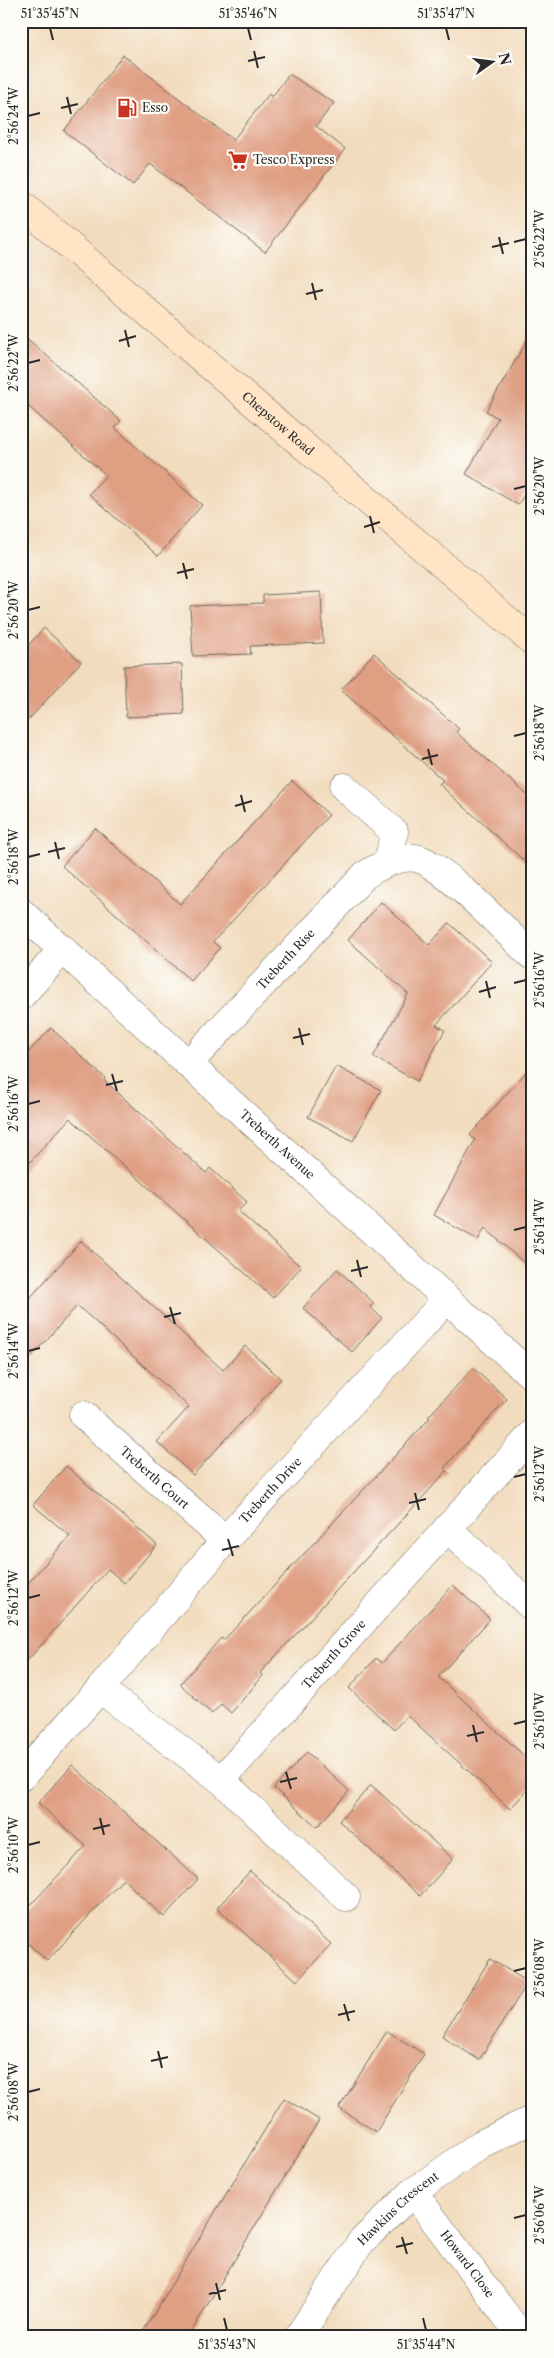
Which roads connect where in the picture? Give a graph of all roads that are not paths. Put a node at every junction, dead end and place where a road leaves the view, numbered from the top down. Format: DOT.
graph roads {
  1 [pos="21,204"];
  2 [pos="533,642"];
  3 [pos="344,787"];
  4 [pos="389,861"];
  5 [pos="21,912"];
  6 [pos="63,949"];
  7 [pos="531,955"];
  8 [pos="21,996"];
  9 [pos="189,1063"];
  10 [pos="447,1299"];
  11 [pos="533,1377"];
  12 [pos="83,1415"];
  13 [pos="533,1432"];
  14 [pos="446,1528"];
  15 [pos="226,1540"];
  16 [pos="533,1608"];
  17 [pos="100,1689"];
  18 [pos="21,1777"];
  19 [pos="221,1780"];
  20 [pos="346,1897"];
  21 [pos="533,2119"];
  22 [pos="413,2192"];
  23 [pos="298,2337"];
  24 [pos="522,2337"];
  1 -- 2 [label="main road, Chepstow Road"];
  3 -- 4 [label="street"];
  4 -- 7 [label="street, Treberth Rise"];
  4 -- 9 [label="street, Treberth Rise"];
  5 -- 6 [label="street, Treberth Avenue"];
  6 -- 8 [label="street"];
  6 -- 9 [label="street, Treberth Avenue"];
  9 -- 10 [label="street, Treberth Avenue"];
  10 -- 11 [label="street, Treberth Avenue"];
  10 -- 15 [label="street, Treberth Drive"];
  12 -- 15 [label="street, Treberth Court"];
  13 -- 14 [label="street, Treberth Grove"];
  14 -- 16 [label="street"];
  14 -- 19 [label="street, Treberth Grove"];
  15 -- 17 [label="street, Treberth Drive"];
  17 -- 18 [label="street, Treberth Drive"];
  17 -- 19 [label="street"];
  19 -- 20 [label="street"];
  21 -- 22 [label="street, Hawkins Crescent"];
  22 -- 23 [label="street, Hawkins Crescent"];
  22 -- 24 [label="street, Howard Close"];
}
